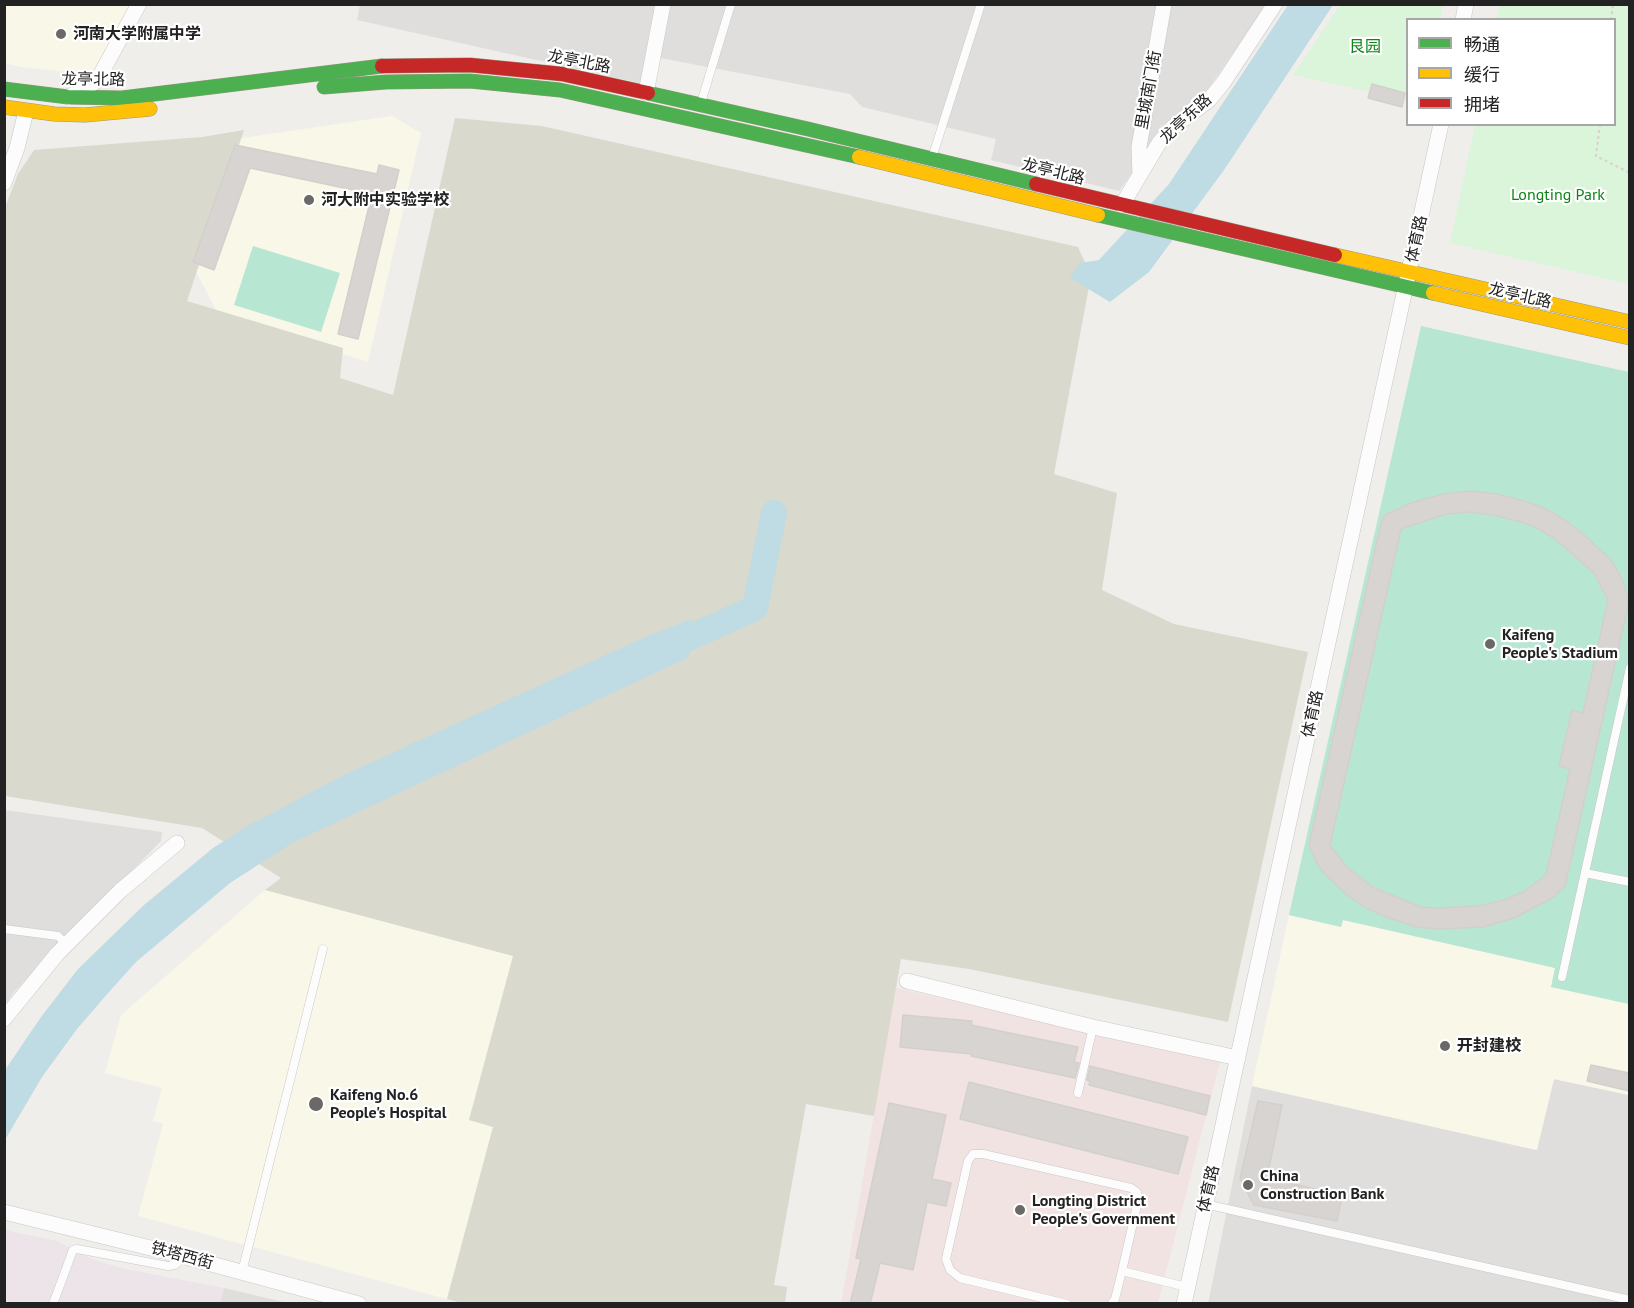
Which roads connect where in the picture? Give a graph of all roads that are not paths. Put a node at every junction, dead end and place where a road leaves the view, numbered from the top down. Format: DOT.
graph roads {
  1 [pos="139,4"];
  2 [pos="663,4"];
  3 [pos="731,4"];
  4 [pos="981,4"];
  5 [pos="1164,4"];
  6 [pos="1275,4"];
  7 [pos="4,89"];
  8 [pos="646,93"];
  9 [pos="68,97"];
  10 [pos="700,105"];
  11 [pos="4,107"];
  12 [pos="26,111"];
  13 [pos="1441,126"];
  14 [pos="932,159"];
  15 [pos="1140,176"];
  16 [pos="4,183"];
  17 [pos="1129,207"];
  18 [pos="1408,280"];
  19 [pos="1629,322"];
  20 [pos="1629,338"];
  21 [pos="1629,668"];
  22 [pos="177,843"];
  23 [pos="1585,873"];
  24 [pos="1629,882"];
  25 [pos="4,929"];
  26 [pos="67,945"];
  27 [pos="323,949"];
  28 [pos="1562,977"];
  29 [pos="907,981"];
  30 [pos="4,1019"];
  31 [pos="1093,1027"];
  32 [pos="1238,1058"];
  33 [pos="1077,1093"];
  34 [pos="1205,1204"];
  35 [pos="4,1212"];
  36 [pos="185,1256"];
  37 [pos="1122,1271"];
  38 [pos="242,1272"];
  39 [pos="1187,1287"];
  40 [pos="326,1299"];
  41 [pos="1629,1300"];
  42 [pos="54,1304"];
  43 [pos="359,1304"];
  44 [pos="1067,1304"];
  45 [pos="1111,1304"];
  46 [pos="1184,1304"];
  1 -- 9 [label="street"];
  2 -- 8 [label="street"];
  3 -- 10 [label="lane"];
  4 -- 14 [label="lane"];
  5 -- 15 [label="street, 里城南门街"];
  6 -- 15 [label="street, 龙亭东路"];
  7 -- 9 [label="main road, 龙亭北路"];
  8 -- 9 [label="main road, 龙亭北路"];
  8 -- 10 [label="main road, 龙亭北路"];
  10 -- 14 [label="main road, 龙亭北路"];
  11 -- 12 [label="main road, 龙亭北路"];
  12 -- 16 [label="street"];
  12 -- 18 [label="main road, 龙亭北路"];
  13 -- 18 [label="street, 体育路"];
  14 -- 17 [label="main road, 龙亭北路"];
  15 -- 17 [label="street, 龙亭东路"];
  17 -- 18 [label="main road, 龙亭北路"];
  18 -- 19 [label="main road, 龙亭北路"];
  18 -- 20 [label="main road, 龙亭北路"];
  18 -- 32 [label="street, 体育路"];
  21 -- 23 [label="lane"];
  22 -- 26 [label="street"];
  23 -- 24 [label="lane"];
  23 -- 28 [label="lane"];
  25 -- 26 [label="lane"];
  26 -- 30 [label="street"];
  27 -- 38 [label="lane"];
  29 -- 31 [label="street"];
  31 -- 32 [label="street"];
  31 -- 33 [label="lane"];
  32 -- 34 [label="street, 体育路"];
  34 -- 39 [label="street, 体育路"];
  34 -- 41 [label="lane"];
  35 -- 36 [label="street, 铁塔西街"];
  36 -- 38 [label="street, 铁塔西街"];
  36 -- 42 [label="lane"];
  37 -- 39 [label="lane"];
  37 -- 44 [label="lane"];
  37 -- 45 [label="lane"];
  38 -- 40 [label="street, 铁塔西街"];
  39 -- 46 [label="street, 体育路"];
  40 -- 43 [label="street, 铁塔西街"];
}
